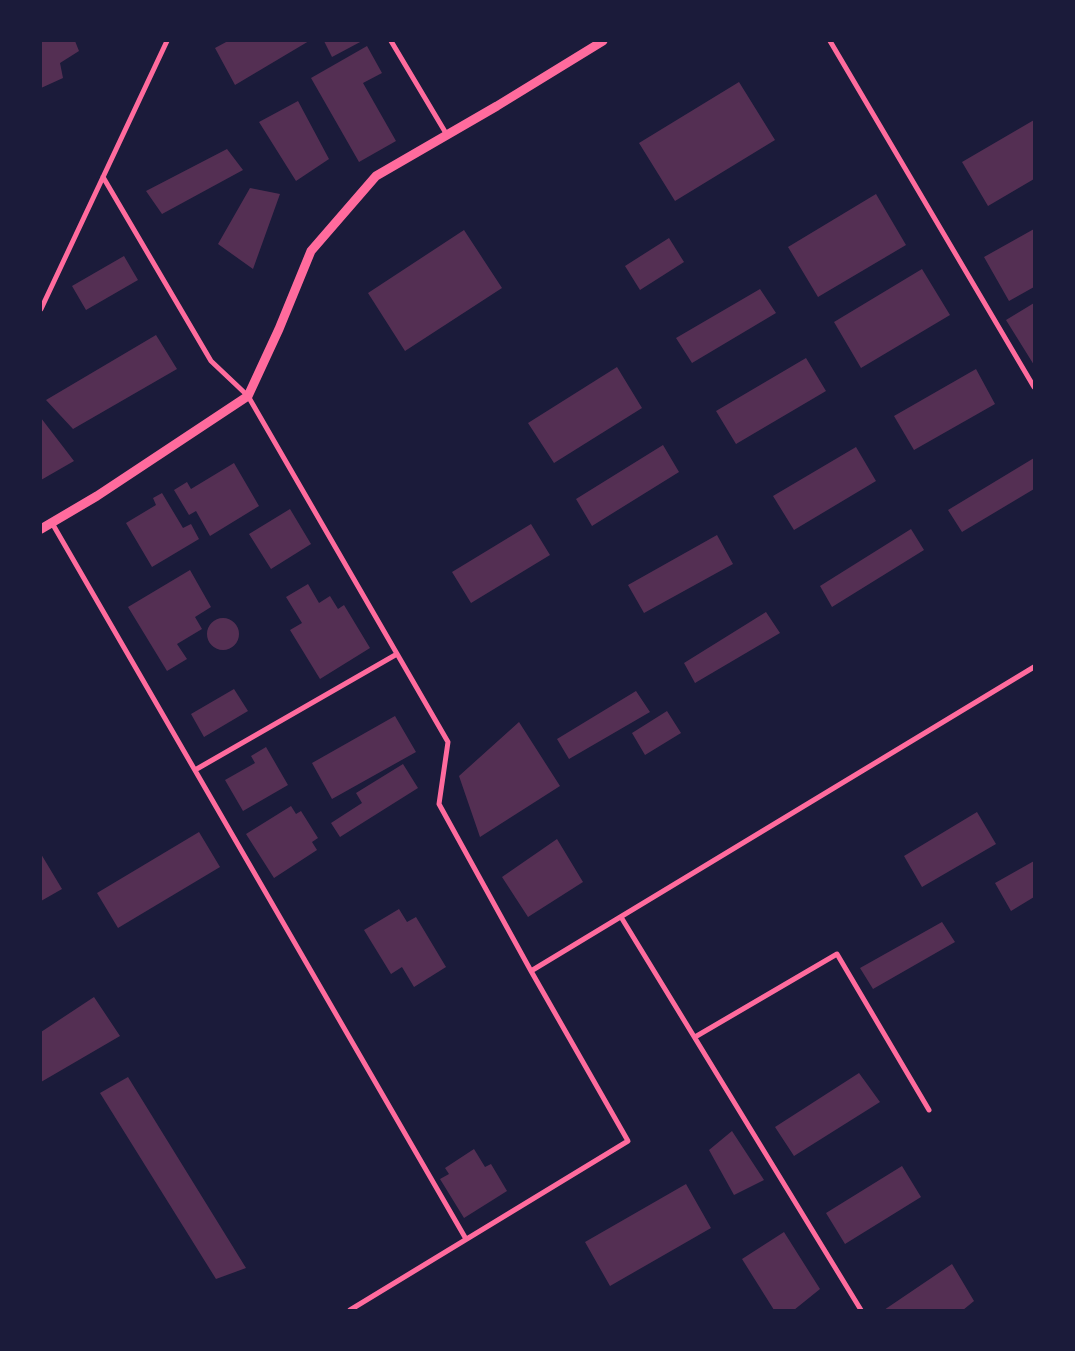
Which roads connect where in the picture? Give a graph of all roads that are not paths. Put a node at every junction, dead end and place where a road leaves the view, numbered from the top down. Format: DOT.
graph roads {
  1 [pos="167,41"];
  2 [pos="390,41"];
  3 [pos="603,41"];
  4 [pos="830,41"];
  5 [pos="448,135"];
  6 [pos="103,177"];
  7 [pos="41,309"];
  8 [pos="1034,387"];
  9 [pos="248,396"];
  10 [pos="52,523"];
  11 [pos="41,529"];
  12 [pos="397,654"];
  13 [pos="1034,667"];
  14 [pos="195,770"];
  15 [pos="622,917"];
  16 [pos="531,971"];
  17 [pos="695,1037"];
  18 [pos="929,1110"];
  19 [pos="466,1239"];
  20 [pos="350,1310"];
  21 [pos="861,1310"];
  1 -- 6 [label="street"];
  2 -- 5 [label="street"];
  3 -- 5 [label="street"];
  4 -- 8 [label="street"];
  5 -- 9 [label="street"];
  6 -- 7 [label="street"];
  6 -- 9 [label="street"];
  9 -- 10 [label="street"];
  9 -- 12 [label="street"];
  10 -- 11 [label="street"];
  10 -- 14 [label="street"];
  12 -- 14 [label="street"];
  12 -- 16 [label="street"];
  13 -- 15 [label="street"];
  14 -- 19 [label="street"];
  15 -- 16 [label="street"];
  15 -- 17 [label="street"];
  16 -- 19 [label="street"];
  17 -- 18 [label="street"];
  17 -- 21 [label="street"];
  19 -- 20 [label="street"];
}
